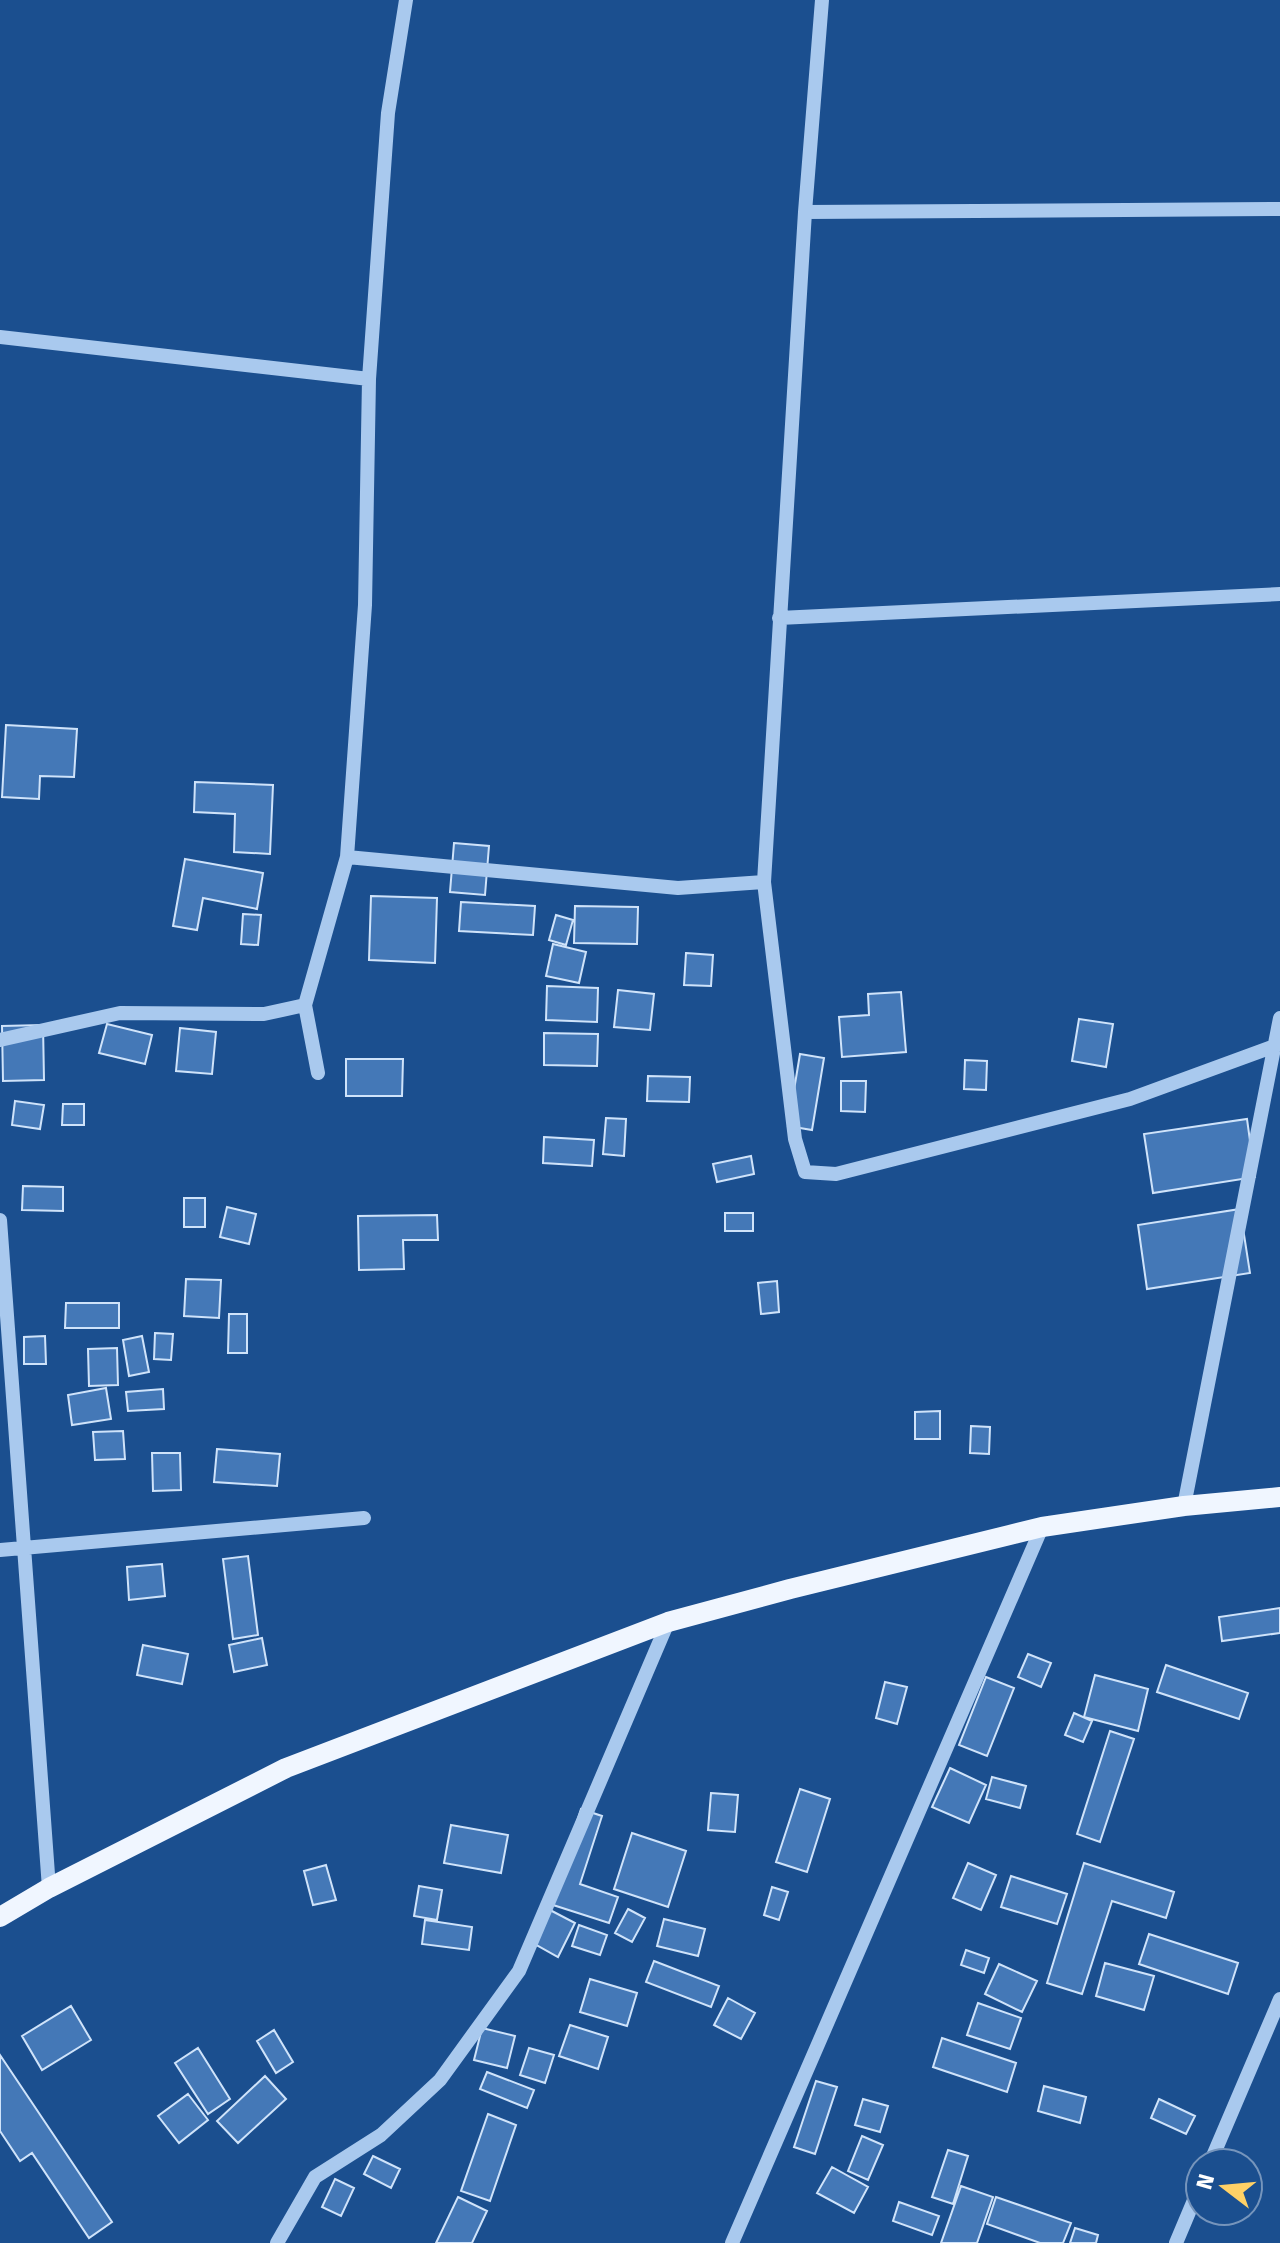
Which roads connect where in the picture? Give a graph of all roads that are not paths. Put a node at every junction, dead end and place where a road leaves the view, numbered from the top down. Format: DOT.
graph roads {
  1 [pos="406,0"];
  2 [pos="822,0"];
  3 [pos="1280,209"];
  4 [pos="805,212"];
  5 [pos="0,337"];
  6 [pos="369,379"];
  7 [pos="1280,594"];
  8 [pos="779,618"];
  9 [pos="347,857"];
  10 [pos="764,882"];
  11 [pos="305,1005"];
  12 [pos="1280,1018"];
  13 [pos="0,1040"];
  14 [pos="1277,1045"];
  15 [pos="318,1073"];
  16 [pos="0,1220"];
  17 [pos="1280,1497"];
  18 [pos="1184,1506"];
  19 [pos="364,1518"];
  20 [pos="1042,1527"];
  21 [pos="23,1549"];
  22 [pos="0,1550"];
  23 [pos="668,1622"];
  24 [pos="49,1888"];
  25 [pos="0,1917"];
  26 [pos="1280,1999"];
  27 [pos="1217,2147"];
  28 [pos="1184,2224"];
  29 [pos="277,2243"];
  30 [pos="732,2243"];
  31 [pos="1176,2243"];
  1 -- 6 [label="street"];
  2 -- 4 [label="street"];
  3 -- 4 [label="street"];
  4 -- 8 [label="street"];
  5 -- 6 [label="street"];
  6 -- 9 [label="street"];
  7 -- 8 [label="street"];
  8 -- 10 [label="street"];
  9 -- 10 [label="street"];
  9 -- 11 [label="street"];
  10 -- 14 [label="street"];
  11 -- 13 [label="street"];
  11 -- 15 [label="street"];
  12 -- 14 [label="street"];
  14 -- 18 [label="street"];
  16 -- 21 [label="street"];
  17 -- 18 [label="main road"];
  18 -- 20 [label="main road"];
  19 -- 21 [label="street"];
  20 -- 23 [label="main road"];
  20 -- 30 [label="street"];
  21 -- 22 [label="street"];
  21 -- 24 [label="street"];
  23 -- 24 [label="main road"];
  23 -- 29 [label="street"];
  24 -- 25 [label="main road"];
  26 -- 27 [label="street"];
  28 -- 31 [label="street"];
}
